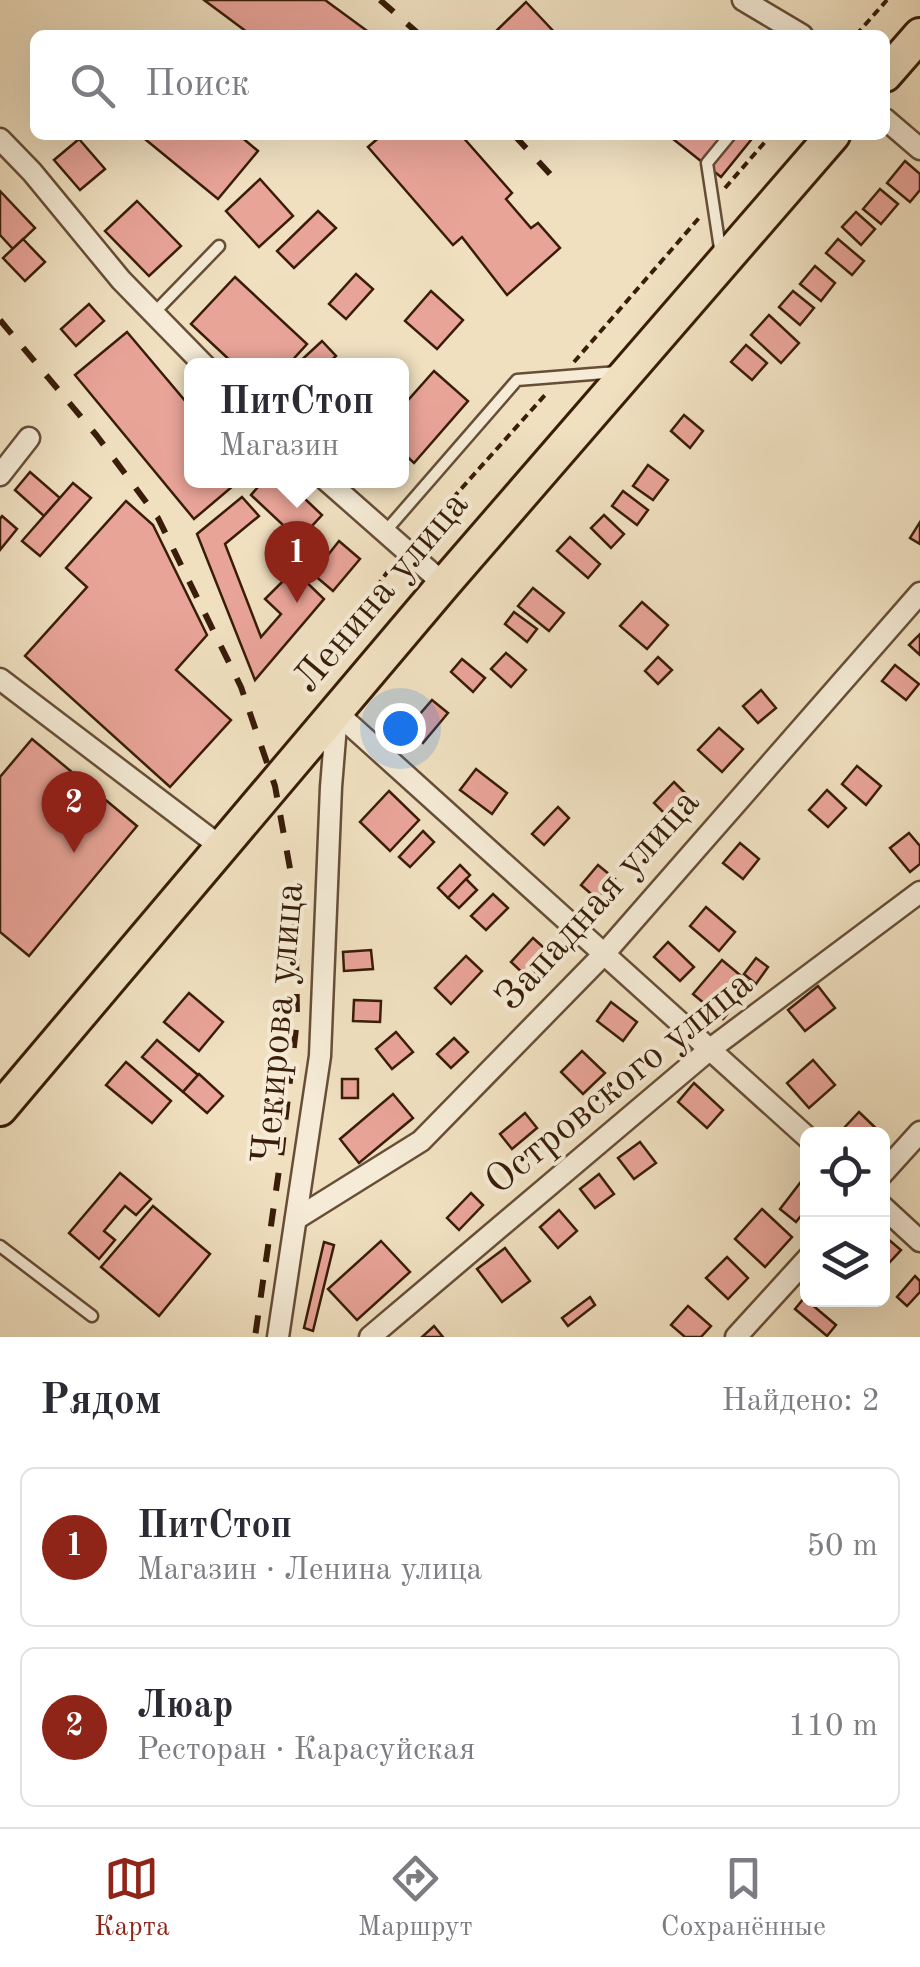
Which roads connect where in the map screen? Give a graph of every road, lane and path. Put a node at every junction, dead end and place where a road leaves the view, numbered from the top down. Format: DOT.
graph roads {
  1 [pos="743,0"];
  2 [pos="886,0"];
  3 [pos="794,30"];
  4 [pos="860,30"];
  5 [pos="920,35"];
  6 [pos="890,69"];
  7 [pos="890,123"];
  8 [pos="0,139"];
  9 [pos="726,140"];
  10 [pos="767,140"];
  11 [pos="829,140"];
  12 [pos="920,149"];
  13 [pos="714,200"];
  14 [pos="219,246"];
  15 [pos="722,262"];
  16 [pos="154,314"];
  17 [pos="197,358"];
  18 [pos="628,370"];
  19 [pos="559,378"];
  20 [pos="29,438"];
  21 [pos="0,475"];
  22 [pos="335,488"];
  23 [pos="384,532"];
  24 [pos="406,551"];
  25 [pos="444,584"];
  26 [pos="920,592"];
  27 [pos="362,608"];
  28 [pos="0,679"];
  29 [pos="337,713"];
  30 [pos="220,847"];
  31 [pos="920,892"];
  32 [pos="604,954"];
  33 [pos="710,1050"];
  34 [pos="0,1109"];
  35 [pos="800,1131"];
  36 [pos="920,1132"];
  37 [pos="890,1165"];
  38 [pos="890,1213"];
  39 [pos="296,1219"];
  40 [pos="920,1241"];
  41 [pos="0,1246"];
  42 [pos="800,1267"];
  43 [pos="92,1316"];
  44 [pos="278,1337"];
  45 [pos="370,1337"];
  46 [pos="736,1337"];
  1 -- 3 [label="street"];
  2 -- 4 [label="path"];
  5 -- 6 [label="main road"];
  7 -- 12 [label="street"];
  8 -- 16 [label="street"];
  9 -- 13 [label="lane"];
  10 -- 13 [label="path"];
  11 -- 15 [label="main road, Ленина улица"];
  13 -- 15 [label="lane"];
  13 -- 19 [label="path"];
  14 -- 16 [label="lane"];
  15 -- 18 [label="main road, Ленина улица"];
  16 -- 17 [label="street"];
  18 -- 19 [label="lane"];
  18 -- 25 [label="main road, Ленина улица"];
  19 -- 23 [label="lane"];
  19 -- 24 [label="path"];
  20 -- 21 [label="street"];
  22 -- 23 [label="street"];
  23 -- 24 [label="street"];
  24 -- 25 [label="street"];
  24 -- 27 [label="path"];
  25 -- 29 [label="main road, Ленина улица"];
  26 -- 32 [label="street, Западная улица"];
  28 -- 30 [label="street"];
  29 -- 30 [label="main road, Ленина улица"];
  29 -- 32 [label="street"];
  29 -- 39 [label="street, Чекирова улица"];
  30 -- 34 [label="main road, Ленина улица"];
  31 -- 33 [label="street, Островского улица"];
  32 -- 33 [label="street"];
  32 -- 39 [label="street, Западная улица"];
  33 -- 35 [label="street"];
  33 -- 45 [label="street, Островского улица"];
  36 -- 37 [label="street"];
  38 -- 40 [label="street"];
  39 -- 44 [label="street, Чекирова улица"];
  41 -- 43 [label="lane"];
  42 -- 46 [label="street"];
}
